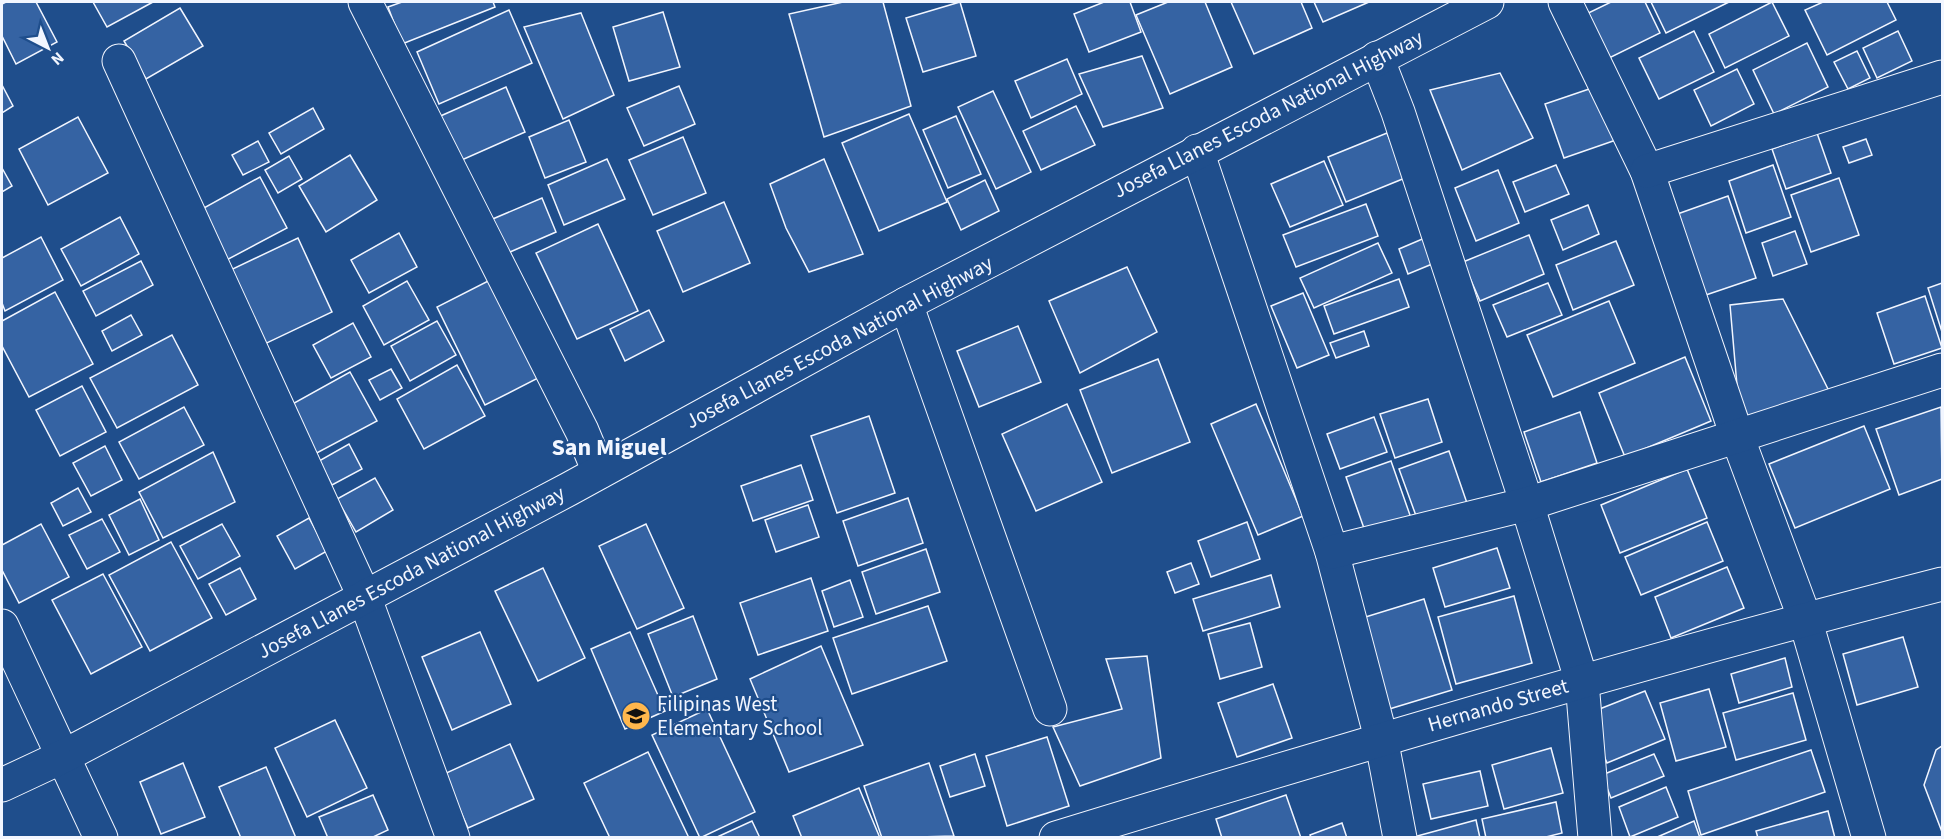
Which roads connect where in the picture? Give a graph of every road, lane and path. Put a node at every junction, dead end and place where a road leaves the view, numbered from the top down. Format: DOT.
graph roads {
  1 [pos="365,2"];
  2 [pos="1487,2"];
  3 [pos="1565,2"];
  4 [pos="1377,58"];
  5 [pos="119,61"];
  6 [pos="1942,77"];
  7 [pos="1197,151"];
  8 [pos="1647,171"];
  9 [pos="906,304"];
  10 [pos="1942,370"];
  11 [pos="1738,439"];
  12 [pos="599,472"];
  13 [pos="1527,504"];
  14 [pos="1332,552"];
  15 [pos="1942,584"];
  16 [pos="364,596"];
  17 [pos="1805,619"];
  18 [pos="2,626"];
  19 [pos="1582,682"];
  20 [pos="1050,709"];
  21 [pos="1381,738"];
  22 [pos="64,756"];
  23 [pos="2,785"];
  24 [pos="101,837"];
  25 [pos="453,837"];
  26 [pos="1056,837"];
  27 [pos="1400,837"];
  28 [pos="1595,837"];
  29 [pos="1869,837"];
  1 -- 12 [label="street"];
  2 -- 4 [label="street, Josefa Llanes Escoda National Highway"];
  3 -- 8 [label="street"];
  4 -- 7 [label="street, Josefa Llanes Escoda National Highway"];
  4 -- 13 [label="street"];
  5 -- 16 [label="street"];
  6 -- 8 [label="street"];
  7 -- 9 [label="street, Josefa Llanes Escoda National Highway"];
  7 -- 14 [label="street"];
  8 -- 11 [label="street"];
  9 -- 12 [label="street, Josefa Llanes Escoda National Highway"];
  9 -- 20 [label="street"];
  10 -- 11 [label="street"];
  11 -- 13 [label="street"];
  11 -- 17 [label="street"];
  12 -- 16 [label="street, Josefa Llanes Escoda National Highway"];
  13 -- 14 [label="street"];
  13 -- 19 [label="street"];
  14 -- 21 [label="street"];
  15 -- 17 [label="street, Hernando Street"];
  16 -- 22 [label="street, Josefa Llanes Escoda National Highway"];
  16 -- 25 [label="street"];
  17 -- 19 [label="street, Hernando Street"];
  17 -- 29 [label="street"];
  18 -- 22 [label="street"];
  19 -- 21 [label="street, Hernando Street"];
  19 -- 28 [label="street"];
  21 -- 26 [label="street, Hernando Street"];
  21 -- 27 [label="street"];
  22 -- 23 [label="street, Josefa Llanes Escoda National Highway"];
  22 -- 24 [label="street"];
}
